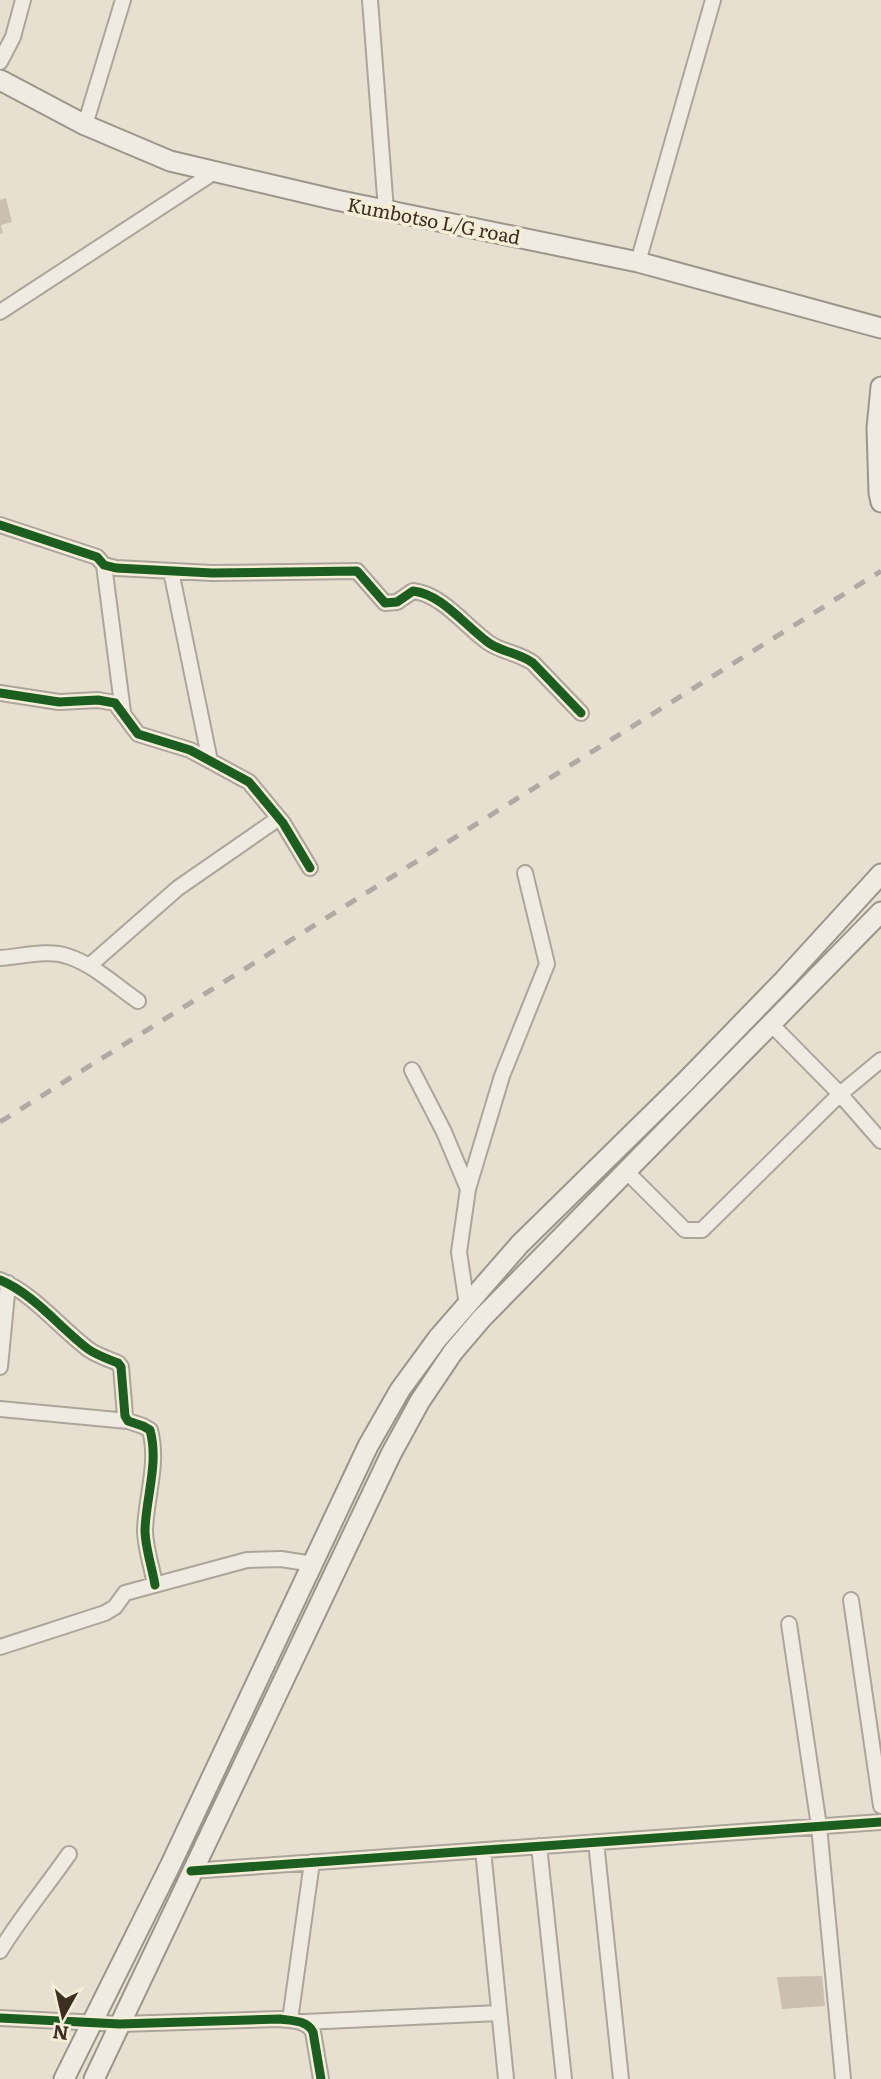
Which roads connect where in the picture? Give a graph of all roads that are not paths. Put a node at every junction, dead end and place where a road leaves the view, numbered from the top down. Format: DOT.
graph roads {
  1 [pos="23,0"];
  2 [pos="123,0"];
  3 [pos="370,0"];
  4 [pos="713,0"];
  5 [pos="0,62"];
  6 [pos="2,87"];
  7 [pos="85,125"];
  8 [pos="214,173"];
  9 [pos="386,210"];
  10 [pos="638,262"];
  11 [pos="0,312"];
  12 [pos="881,328"];
  13 [pos="881,387"];
  14 [pos="881,502"];
  15 [pos="0,525"];
  16 [pos="104,565"];
  17 [pos="171,571"];
  18 [pos="0,693"];
  19 [pos="123,712"];
  20 [pos="581,713"];
  21 [pos="210,761"];
  22 [pos="279,818"];
  23 [pos="310,868"];
  24 [pos="525,873"];
  25 [pos="881,874"];
  26 [pos="881,912"];
  27 [pos="0,958"];
  28 [pos="89,966"];
  29 [pos="138,1001"];
  30 [pos="771,1024"];
  31 [pos="881,1060"];
  32 [pos="412,1070"];
  33 [pos="840,1094"];
  34 [pos="881,1141"];
  35 [pos="627,1172"];
  36 [pos="468,1189"];
  37 [pos="4,1282"];
  38 [pos="467,1305"];
  39 [pos="0,1367"];
  40 [pos="0,1409"];
  41 [pos="128,1421"];
  42 [pos="313,1564"];
  43 [pos="155,1585"];
  44 [pos="851,1600"];
  45 [pos="789,1624"];
  46 [pos="0,1647"];
  47 [pos="881,1806"];
  48 [pos="881,1822"];
  49 [pos="819,1826"];
  50 [pos="596,1842"];
  51 [pos="539,1846"];
  52 [pos="483,1850"];
  53 [pos="69,1854"];
  54 [pos="312,1862"];
  55 [pos="191,1871"];
  56 [pos="0,1951"];
  57 [pos="499,2013"];
  58 [pos="0,2018"];
  59 [pos="297,2021"];
  60 [pos="91,2022"];
  61 [pos="120,2024"];
  62 [pos="64,2079"];
  63 [pos="94,2079"];
  64 [pos="321,2079"];
  65 [pos="506,2079"];
  66 [pos="564,2079"];
  67 [pos="621,2079"];
  68 [pos="843,2079"];
  1 -- 5 [label="street"];
  2 -- 7 [label="street"];
  3 -- 9 [label="street"];
  4 -- 10 [label="street"];
  6 -- 7 [label="main road, Kumbotso L/G road"];
  7 -- 8 [label="main road, Kumbotso L/G road"];
  8 -- 9 [label="main road, Kumbotso L/G road"];
  8 -- 11 [label="street"];
  9 -- 10 [label="main road, Kumbotso L/G road"];
  10 -- 12 [label="main road, Kumbotso L/G road"];
  13 -- 14 [label="main road"];
  15 -- 16 [label="street"];
  16 -- 17 [label="street"];
  16 -- 19 [label="street"];
  17 -- 20 [label="street"];
  17 -- 21 [label="street"];
  18 -- 19 [label="street"];
  19 -- 21 [label="street"];
  21 -- 22 [label="street"];
  22 -- 23 [label="street"];
  22 -- 28 [label="street"];
  24 -- 36 [label="street"];
  25 -- 38 [label="main road"];
  26 -- 30 [label="main road"];
  27 -- 28 [label="street"];
  28 -- 29 [label="street"];
  30 -- 33 [label="street"];
  30 -- 35 [label="main road"];
  31 -- 33 [label="street"];
  32 -- 36 [label="street"];
  33 -- 34 [label="street"];
  33 -- 35 [label="street"];
  35 -- 55 [label="main road"];
  36 -- 38 [label="street"];
  37 -- 39 [label="street"];
  37 -- 41 [label="street"];
  38 -- 42 [label="main road"];
  40 -- 41 [label="street"];
  41 -- 43 [label="street"];
  42 -- 43 [label="street"];
  42 -- 60 [label="main road"];
  43 -- 46 [label="street"];
  44 -- 47 [label="street"];
  45 -- 49 [label="street"];
  48 -- 49 [label="street"];
  49 -- 50 [label="street"];
  49 -- 68 [label="street"];
  50 -- 51 [label="street"];
  50 -- 67 [label="street"];
  51 -- 52 [label="street"];
  51 -- 66 [label="street"];
  52 -- 54 [label="street"];
  52 -- 57 [label="street"];
  53 -- 56 [label="street"];
  54 -- 55 [label="street"];
  54 -- 59 [label="street"];
  55 -- 61 [label="main road"];
  57 -- 59 [label="street"];
  57 -- 65 [label="street"];
  58 -- 60 [label="street"];
  59 -- 61 [label="street"];
  59 -- 64 [label="street"];
  60 -- 61 [label="street"];
  60 -- 62 [label="main road"];
  61 -- 63 [label="main road"];
}
